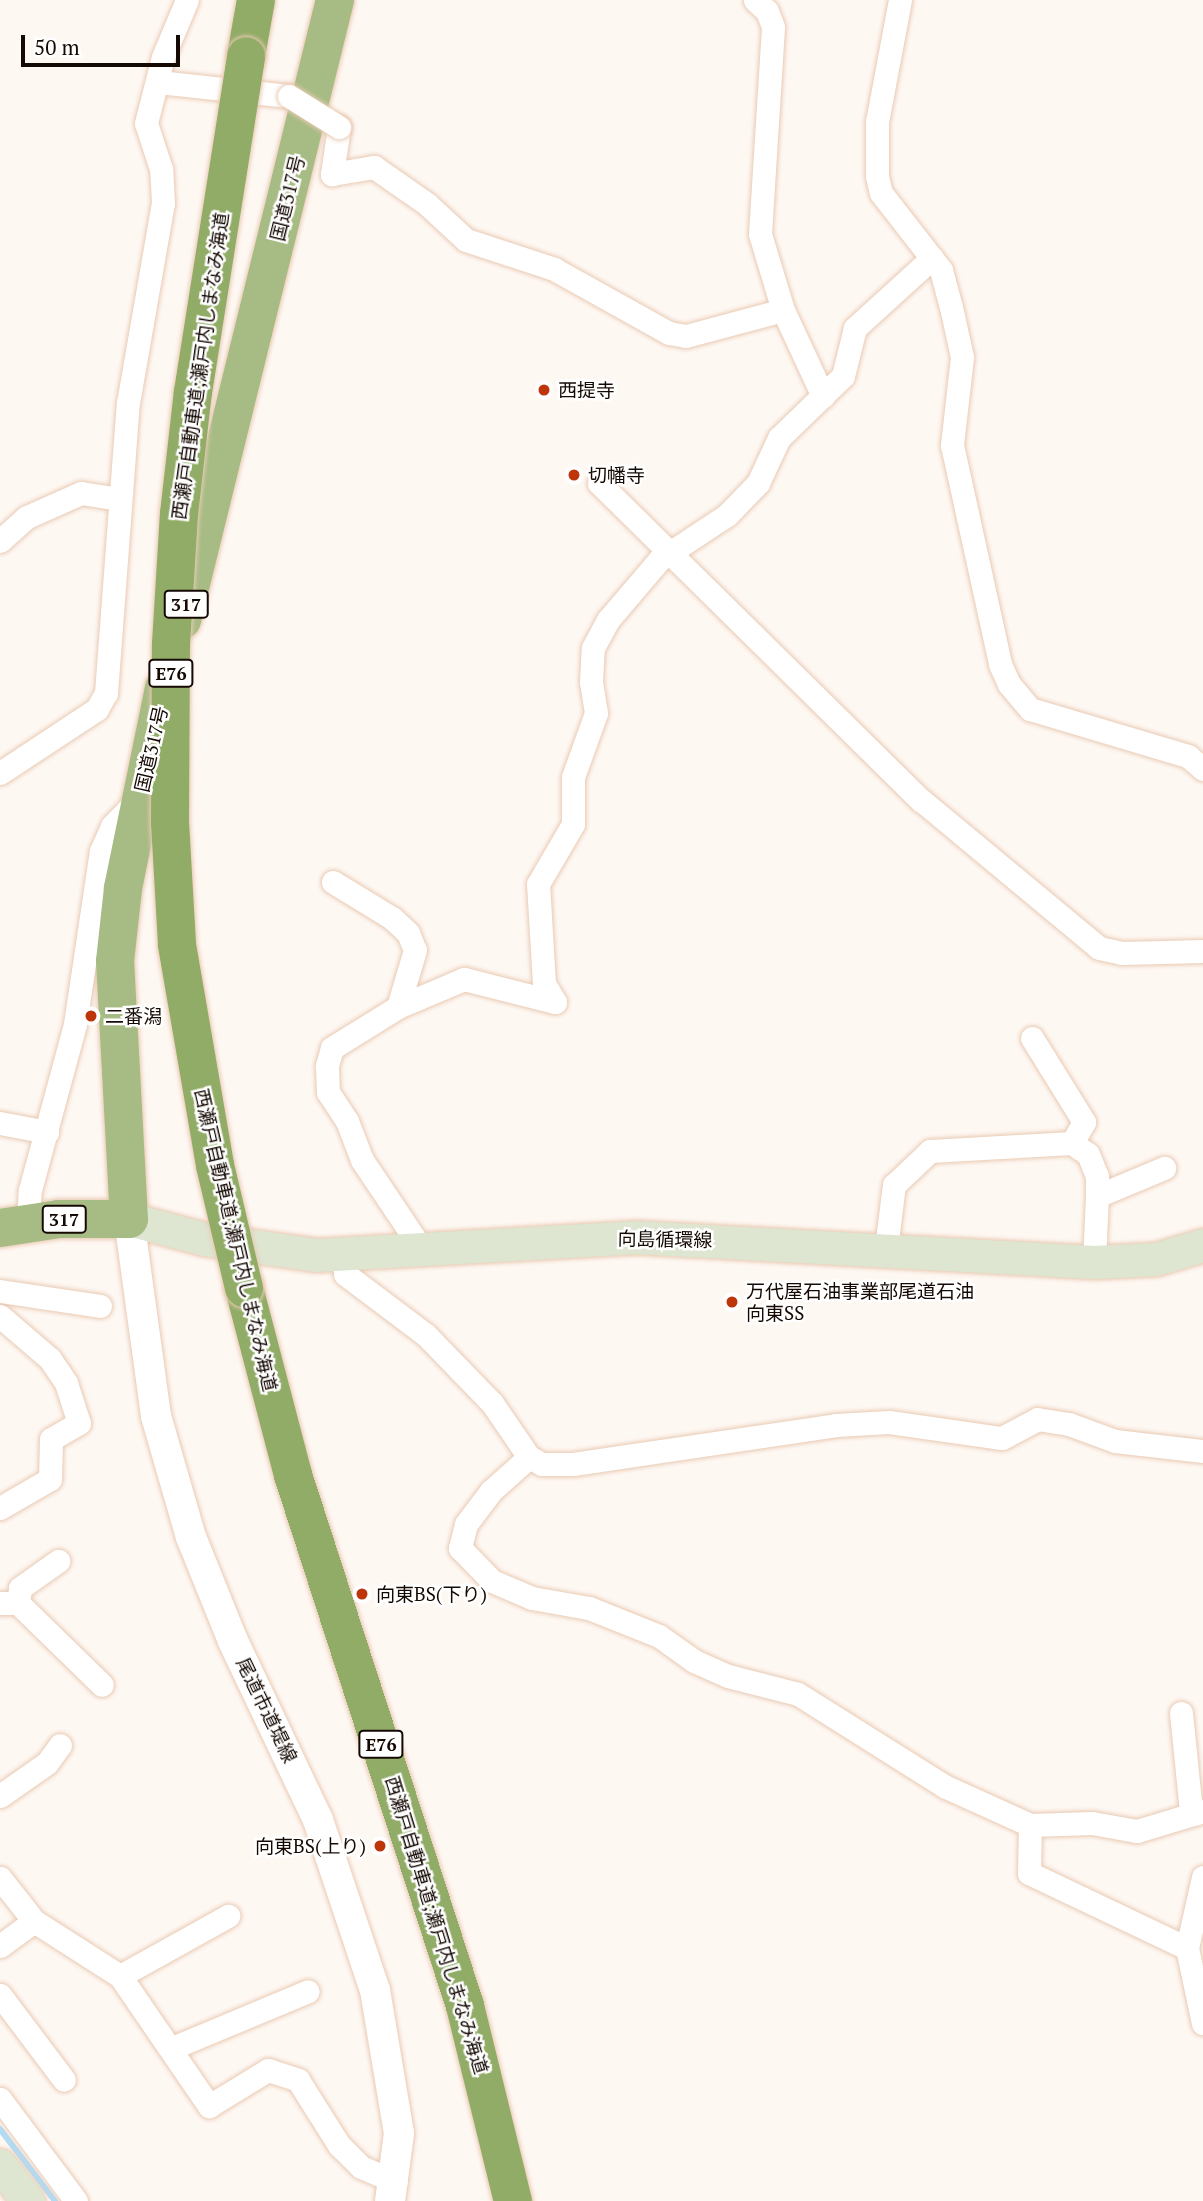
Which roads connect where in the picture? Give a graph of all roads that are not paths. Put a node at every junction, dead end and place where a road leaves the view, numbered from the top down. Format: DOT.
graph roads {
  1 [pos="187,0"];
  2 [pos="256,0"];
  3 [pos="335,0"];
  4 [pos="755,0"];
  5 [pos="900,0"];
  6 [pos="158,82"];
  7 [pos="932,258"];
  8 [pos="783,310"];
  9 [pos="823,396"];
  10 [pos="599,483"];
  11 [pos="119,499"];
  12 [pos="0,541"];
  13 [pos="670,553"];
  14 [pos="1203,769"];
  15 [pos="0,773"];
  16 [pos="140,798"];
  17 [pos="333,882"];
  18 [pos="1203,951"];
  19 [pos="398,1007"];
  20 [pos="1032,1038"];
  21 [pos="0,1123"];
  22 [pos="47,1132"];
  23 [pos="1072,1143"];
  24 [pos="1164,1168"];
  25 [pos="1097,1196"];
  26 [pos="129,1219"];
  27 [pos="14,1225"];
  28 [pos="1203,1245"];
  29 [pos="887,1248"];
  30 [pos="423,1251"];
  31 [pos="343,1254"];
  32 [pos="1094,1262"];
  33 [pos="0,1291"];
  34 [pos="100,1306"];
  35 [pos="0,1316"];
  36 [pos="1203,1451"];
  37 [pos="529,1457"];
  38 [pos="0,1508"];
  39 [pos="58,1561"];
  40 [pos="9,1603"];
  41 [pos="102,1685"];
  42 [pos="1181,1713"];
  43 [pos="60,1745"];
  44 [pos="0,1796"];
  45 [pos="1199,1813"];
  46 [pos="1030,1825"];
  47 [pos="1203,1877"];
  48 [pos="0,1878"];
  49 [pos="228,1916"];
  50 [pos="34,1922"];
  51 [pos="0,1946"];
  52 [pos="1187,1948"];
  53 [pos="120,1976"];
  54 [pos="308,1992"];
  55 [pos="0,1994"];
  56 [pos="1203,2023"];
  57 [pos="172,2048"];
  58 [pos="64,2080"];
  59 [pos="0,2099"];
  60 [pos="0,2165"];
  61 [pos="393,2192"];
  62 [pos="28,2201"];
  63 [pos="76,2201"];
  64 [pos="513,2201"];
  1 -- 6 [label="street"];
  2 -- 64 [label="highway, 西瀬戸自動車道;瀬戸内しまなみ海道 / E76, bridge"];
  3 -- 16 [label="highway, 国道317号 / 317"];
  4 -- 8 [label="street"];
  5 -- 7 [label="street"];
  6 -- 8 [label="street, bridge"];
  6 -- 11 [label="street"];
  7 -- 9 [label="street"];
  7 -- 14 [label="street"];
  8 -- 9 [label="street"];
  9 -- 13 [label="street"];
  10 -- 13 [label="street"];
  11 -- 12 [label="street"];
  11 -- 15 [label="street"];
  13 -- 18 [label="street"];
  13 -- 19 [label="street"];
  16 -- 22 [label="street"];
  16 -- 26 [label="highway, 国道317号 / 317"];
  17 -- 19 [label="street"];
  19 -- 30 [label="street"];
  20 -- 23 [label="street"];
  21 -- 22 [label="street"];
  22 -- 27 [label="street"];
  23 -- 25 [label="street"];
  23 -- 29 [label="street"];
  24 -- 25 [label="street"];
  25 -- 32 [label="street"];
  26 -- 27 [label="highway, 317"];
  26 -- 31 [label="main road, 向島循環線"];
  26 -- 61 [label="street, 尾道市道堤線"];
  28 -- 32 [label="main road, 向島循環線"];
  29 -- 30 [label="main road, 向島循環線"];
  29 -- 32 [label="main road, 向島循環線"];
  30 -- 31 [label="main road, 向島循環線"];
  31 -- 37 [label="street"];
  33 -- 34 [label="street"];
  35 -- 38 [label="street"];
  36 -- 37 [label="street"];
  37 -- 46 [label="street"];
  39 -- 40 [label="street"];
  40 -- 41 [label="street"];
  42 -- 45 [label="street"];
  43 -- 44 [label="street"];
  45 -- 46 [label="street"];
  46 -- 52 [label="street"];
  47 -- 52 [label="street"];
  48 -- 50 [label="street"];
  49 -- 53 [label="street"];
  50 -- 51 [label="street"];
  50 -- 53 [label="street"];
  52 -- 56 [label="street"];
  53 -- 57 [label="street"];
  54 -- 57 [label="street"];
  55 -- 58 [label="street"];
  57 -- 61 [label="street"];
  59 -- 63 [label="street"];
  60 -- 62 [label="main road"];
}
